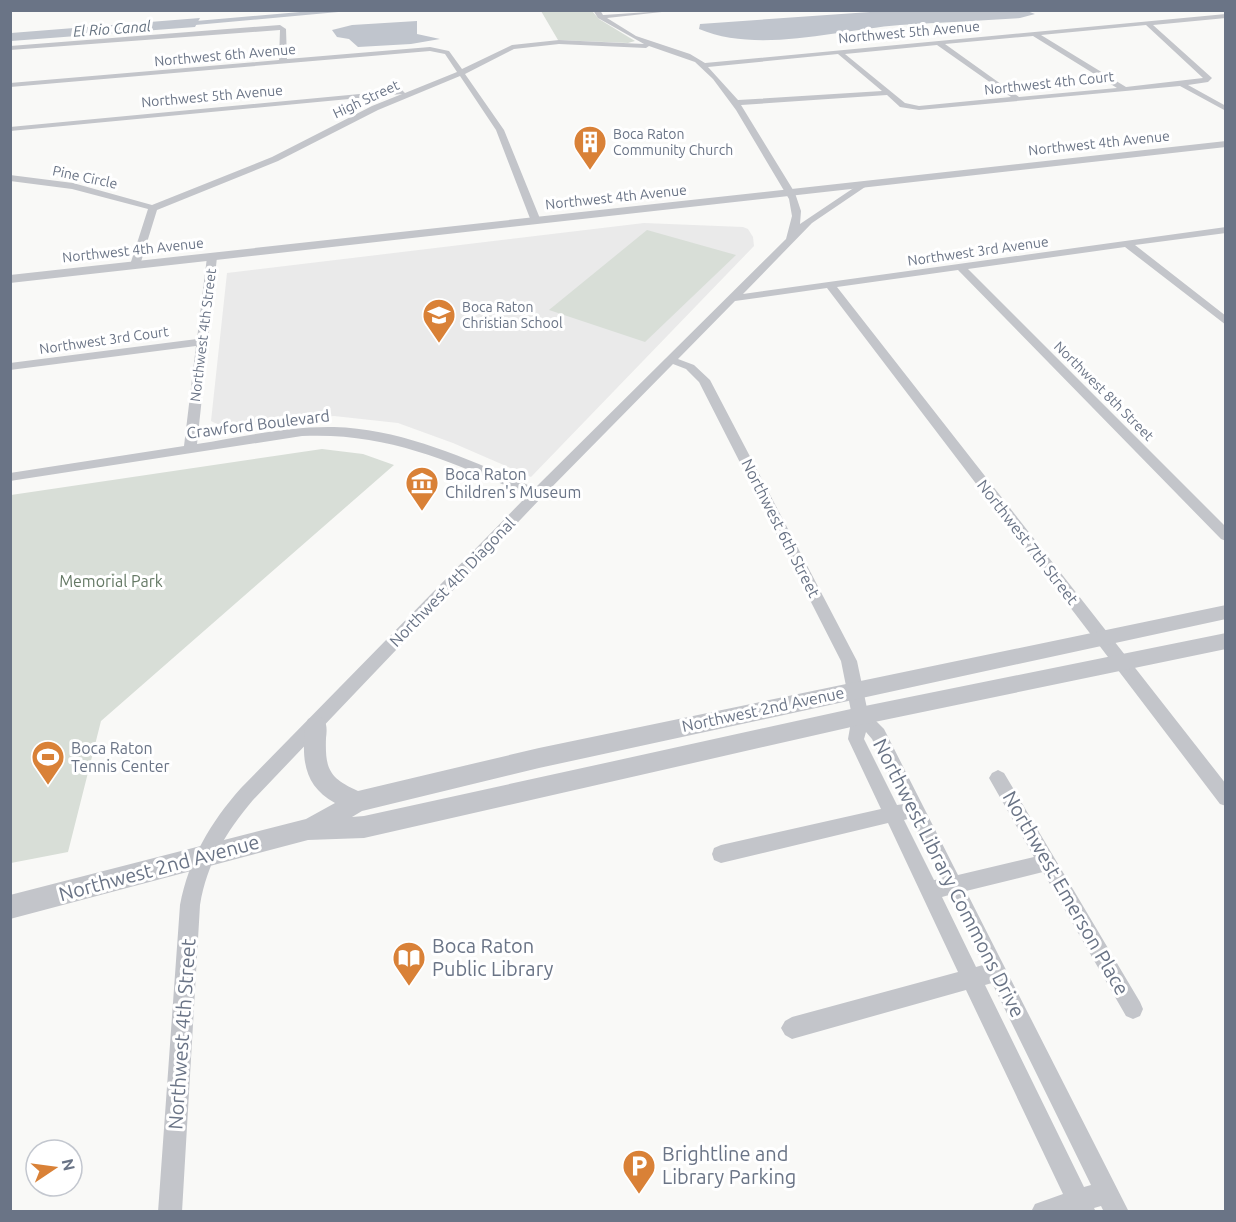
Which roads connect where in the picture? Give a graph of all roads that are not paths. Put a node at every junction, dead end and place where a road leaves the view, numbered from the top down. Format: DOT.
graph roads {
  1 [pos="676,10"];
  2 [pos="1206,10"];
  3 [pos="598,14"];
  4 [pos="1222,16"];
  5 [pos="1147,23"];
  6 [pos="1034,34"];
  7 [pos="939,43"];
  8 [pos="656,46"];
  9 [pos="10,48"];
  10 [pos="839,52"];
  11 [pos="283,62"];
  12 [pos="702,65"];
  13 [pos="462,72"];
  14 [pos="1181,84"];
  15 [pos="10,85"];
  16 [pos="1124,89"];
  17 [pos="416,91"];
  18 [pos="888,93"];
  19 [pos="1018,99"];
  20 [pos="734,103"];
  21 [pos="1226,109"];
  22 [pos="10,129"];
  23 [pos="1226,144"];
  24 [pos="10,178"];
  25 [pos="864,185"];
  26 [pos="792,193"];
  27 [pos="153,208"];
  28 [pos="536,221"];
  29 [pos="1226,230"];
  30 [pos="790,240"];
  31 [pos="1126,243"];
  32 [pos="212,257"];
  33 [pos="135,265"];
  34 [pos="961,267"];
  35 [pos="10,279"];
  36 [pos="831,286"];
  37 [pos="733,298"];
  38 [pos="1226,322"];
  39 [pos="202,342"];
  40 [pos="672,360"];
  41 [pos="10,367"];
  42 [pos="190,449"];
  43 [pos="10,477"];
  44 [pos="537,494"];
  45 [pos="1226,536"];
  46 [pos="1226,612"];
  47 [pos="1101,637"];
  48 [pos="1226,641"];
  49 [pos="1120,663"];
  50 [pos="856,689"];
  51 [pos="860,716"];
  52 [pos="316,725"];
  53 [pos="998,778"];
  54 [pos="1226,798"];
  55 [pos="357,802"];
  56 [pos="915,809"];
  57 [pos="892,815"];
  58 [pos="308,829"];
  59 [pos="721,854"];
  60 [pos="201,857"];
  61 [pos="1048,862"];
  62 [pos="954,885"];
  63 [pos="928,891"];
  64 [pos="10,907"];
  65 [pos="997,971"];
  66 [pos="971,979"];
  67 [pos="1133,1009"];
  68 [pos="792,1028"];
  69 [pos="1112,1202"];
  70 [pos="1081,1206"];
  71 [pos="170,1212"];
  72 [pos="1043,1212"];
  1 -- 3 [label="street"];
  2 -- 4 [label="street"];
  3 -- 8 [label="street"];
  4 -- 5 [label="street, Northwest 5th Avenue"];
  5 -- 6 [label="street, Northwest 5th Avenue"];
  5 -- 14 [label="street, Northwest 4th Court"];
  6 -- 7 [label="street, Northwest 5th Avenue"];
  6 -- 16 [label="street"];
  7 -- 10 [label="street, Northwest 5th Avenue"];
  7 -- 19 [label="street"];
  8 -- 12 [label="street"];
  8 -- 13 [label="street, High Street"];
  9 -- 11 [label="street"];
  10 -- 12 [label="street, Northwest 5th Avenue"];
  10 -- 18 [label="street"];
  11 -- 13 [label="street, Northwest 6th Avenue"];
  11 -- 15 [label="street, Northwest 6th Avenue"];
  12 -- 20 [label="street"];
  13 -- 17 [label="street, High Street"];
  13 -- 28 [label="street"];
  14 -- 16 [label="street, Northwest 4th Court"];
  14 -- 21 [label="street"];
  16 -- 19 [label="street, Northwest 4th Court"];
  17 -- 22 [label="street, Northwest 5th Avenue"];
  17 -- 27 [label="street, High Street"];
  18 -- 19 [label="street, Northwest 4th Court"];
  18 -- 20 [label="street"];
  20 -- 26 [label="street"];
  23 -- 25 [label="street, Northwest 4th Avenue"];
  24 -- 27 [label="street, Pine Circle"];
  25 -- 26 [label="street, Northwest 4th Avenue"];
  25 -- 30 [label="street, Northwest 4th Diagonal"];
  26 -- 28 [label="street, Northwest 4th Avenue"];
  26 -- 30 [label="street"];
  27 -- 33 [label="street"];
  28 -- 32 [label="street, Northwest 4th Avenue"];
  29 -- 31 [label="street, Northwest 3rd Avenue"];
  30 -- 37 [label="street, Northwest 4th Diagonal"];
  31 -- 34 [label="street, Northwest 3rd Avenue"];
  31 -- 38 [label="street"];
  32 -- 33 [label="street, Northwest 4th Avenue"];
  32 -- 39 [label="street, Northwest 4th Street"];
  33 -- 35 [label="street, Northwest 4th Avenue"];
  34 -- 36 [label="street, Northwest 3rd Avenue"];
  34 -- 45 [label="street, Northwest 8th Street"];
  36 -- 37 [label="street, Northwest 3rd Avenue"];
  36 -- 47 [label="street, Northwest 7th Street"];
  37 -- 40 [label="street, Northwest 4th Diagonal"];
  39 -- 41 [label="street, Northwest 3rd Court"];
  39 -- 42 [label="street, Northwest 4th Street"];
  40 -- 44 [label="street, Northwest 4th Diagonal"];
  40 -- 50 [label="street, Northwest 6th Street"];
  42 -- 43 [label="street, Crawford Boulevard"];
  42 -- 44 [label="street, Crawford Boulevard"];
  44 -- 52 [label="street, Northwest 4th Diagonal"];
  46 -- 47 [label="street, Northwest 2nd Avenue"];
  47 -- 49 [label="street, Northwest 7th Street"];
  47 -- 50 [label="street, Northwest 2nd Avenue"];
  48 -- 49 [label="street, Northwest 2nd Avenue"];
  49 -- 51 [label="street, Northwest 2nd Avenue"];
  49 -- 54 [label="street, Northwest 7th Street"];
  50 -- 51 [label="street, Northwest 6th Street"];
  50 -- 55 [label="street, Northwest 2nd Avenue"];
  51 -- 56 [label="street, Northwest Library Commons Drive"];
  51 -- 57 [label="street, Northwest Library Commons Drive"];
  51 -- 58 [label="street, Northwest 2nd Avenue"];
  52 -- 55 [label="street"];
  52 -- 60 [label="street, Northwest 4th Diagonal"];
  53 -- 61 [label="street, Northwest Emerson Place"];
  55 -- 58 [label="street, Northwest 2nd Avenue"];
  56 -- 57 [label="street"];
  56 -- 62 [label="street, Northwest Library Commons Drive"];
  57 -- 59 [label="street"];
  57 -- 63 [label="street, Northwest Library Commons Drive"];
  58 -- 60 [label="street, Northwest 2nd Avenue"];
  60 -- 64 [label="street, Northwest 2nd Avenue"];
  60 -- 71 [label="street, Northwest 4th Street"];
  61 -- 62 [label="street"];
  61 -- 67 [label="street, Northwest Emerson Place"];
  62 -- 63 [label="street"];
  62 -- 65 [label="street, Northwest Library Commons Drive"];
  63 -- 66 [label="street, Northwest Library Commons Drive"];
  65 -- 66 [label="street"];
  65 -- 69 [label="street, Northwest Library Commons Drive"];
  66 -- 68 [label="street"];
  66 -- 70 [label="street, Northwest Library Commons Drive"];
  69 -- 70 [label="street"];
  70 -- 72 [label="street"];
}
